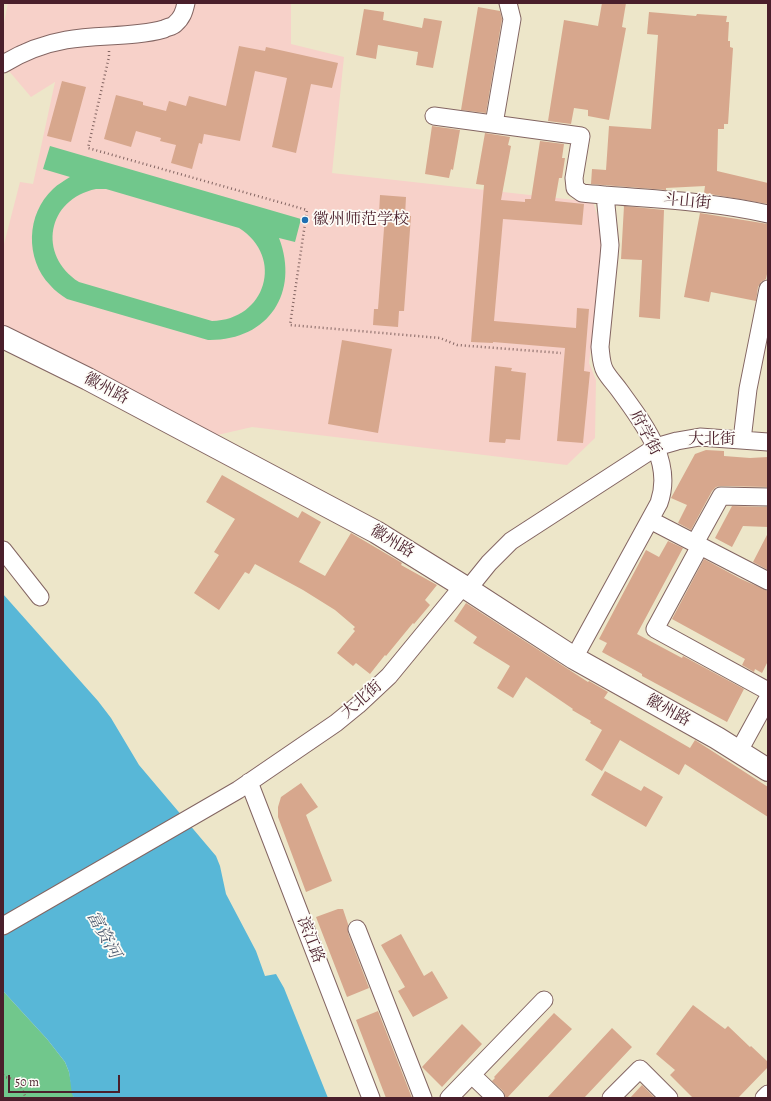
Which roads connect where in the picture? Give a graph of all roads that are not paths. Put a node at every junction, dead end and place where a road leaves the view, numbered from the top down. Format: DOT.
graph roads {
  1 [pos="186,3"];
  2 [pos="508,3"];
  3 [pos="3,64"];
  4 [pos="434,116"];
  5 [pos="494,124"];
  6 [pos="604,195"];
  7 [pos="768,214"];
  8 [pos="768,289"];
  9 [pos="3,337"];
  10 [pos="742,440"];
  11 [pos="768,442"];
  12 [pos="656,448"];
  13 [pos="768,498"];
  14 [pos="650,520"];
  15 [pos="698,545"];
  16 [pos="3,550"];
  17 [pos="768,581"];
  18 [pos="466,587"];
  19 [pos="40,597"];
  20 [pos="574,658"];
  21 [pos="768,691"];
  22 [pos="768,698"];
  23 [pos="739,751"];
  24 [pos="768,770"];
  25 [pos="243,786"];
  26 [pos="3,926"];
  27 [pos="357,929"];
  28 [pos="544,1000"];
  29 [pos="472,1075"];
  30 [pos="768,1094"];
  31 [pos="371,1098"];
  32 [pos="423,1098"];
  33 [pos="449,1098"];
  34 [pos="496,1098"];
  35 [pos="611,1098"];
  36 [pos="669,1098"];
  37 [pos="764,1098"];
  1 -- 3 [label="street"];
  2 -- 5 [label="street"];
  4 -- 5 [label="street"];
  5 -- 6 [label="street, 斗山街"];
  6 -- 7 [label="street, 斗山街"];
  6 -- 12 [label="street, 府学街"];
  8 -- 10 [label="street"];
  9 -- 18 [label="main road, 徽州路"];
  10 -- 11 [label="street, 大北街"];
  10 -- 12 [label="street, 大北街"];
  12 -- 14 [label="street, 府学街"];
  12 -- 18 [label="street, 大北街"];
  13 -- 15 [label="street"];
  14 -- 15 [label="street"];
  14 -- 20 [label="street, 府学街"];
  15 -- 17 [label="street"];
  15 -- 21 [label="street"];
  16 -- 19 [label="street"];
  18 -- 20 [label="main road, 徽州路"];
  18 -- 25 [label="street, 大北街"];
  20 -- 23 [label="main road, 徽州路"];
  22 -- 23 [label="street"];
  23 -- 24 [label="main road, 徽州路"];
  25 -- 26 [label="street, 大北街"];
  25 -- 31 [label="street, 滨江路"];
  27 -- 32 [label="street"];
  28 -- 29 [label="street"];
  29 -- 33 [label="street"];
  29 -- 34 [label="street"];
  30 -- 37 [label="street"];
  35 -- 36 [label="street"];
}
